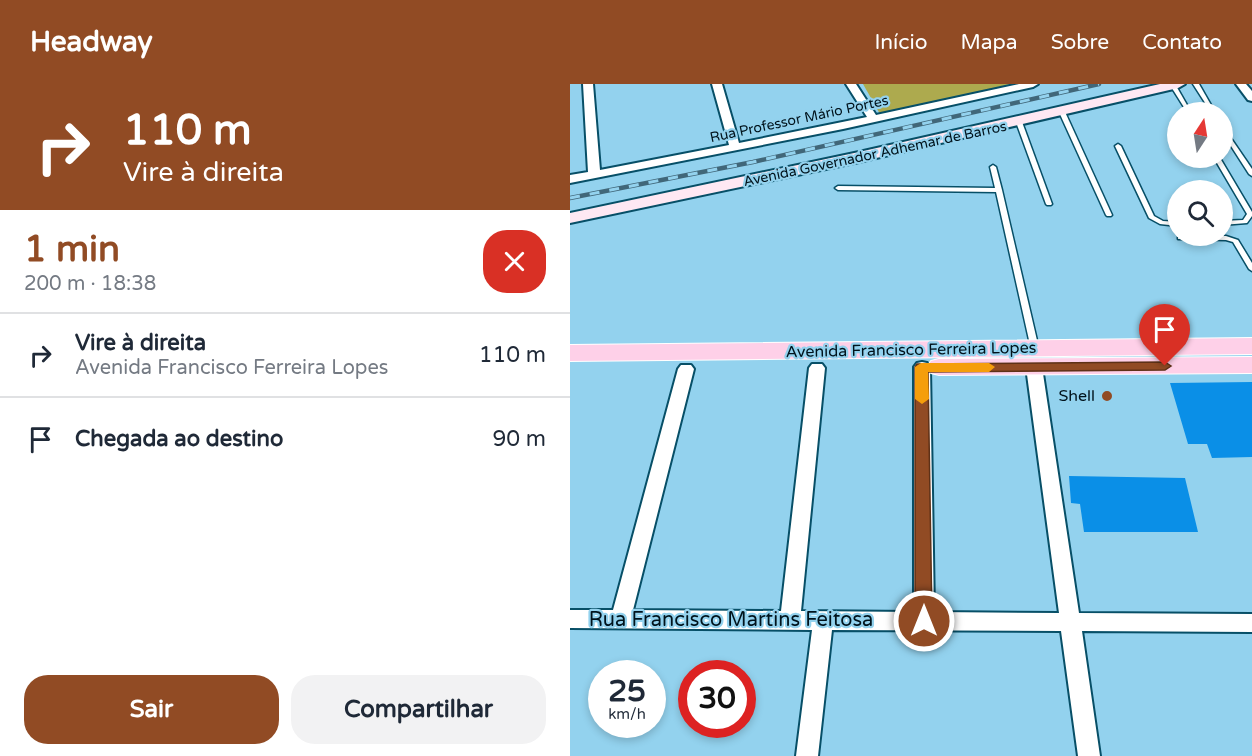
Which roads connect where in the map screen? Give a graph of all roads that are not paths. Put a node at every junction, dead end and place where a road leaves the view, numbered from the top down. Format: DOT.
graph roads {
  1 [pos="588,84"];
  2 [pos="717,84"];
  3 [pos="851,84"];
  4 [pos="1033,84"];
  5 [pos="1196,84"];
  6 [pos="1241,84"];
  7 [pos="1175,85"];
  8 [pos="1252,98"];
  9 [pos="1184,102"];
  10 [pos="1207,102"];
  11 [pos="1062,112"];
  12 [pos="873,120"];
  13 [pos="1019,122"];
  14 [pos="1233,144"];
  15 [pos="1118,146"];
  16 [pos="735,147"];
  17 [pos="993,167"];
  18 [pos="594,174"];
  19 [pos="1252,174"];
  20 [pos="570,179"];
  21 [pos="1233,185"];
  22 [pos="838,188"];
  23 [pos="999,190"];
  24 [pos="1049,204"];
  25 [pos="1108,215"];
  26 [pos="570,218"];
  27 [pos="1167,223"];
  28 [pos="1233,223"];
  29 [pos="1233,240"];
  30 [pos="1252,269"];
  31 [pos="1252,346"];
  32 [pos="570,353"];
  33 [pos="1034,358"];
  34 [pos="1252,366"];
  35 [pos="921,367"];
  36 [pos="817,368"];
  37 [pos="570,369"];
  38 [pos="687,369"];
  39 [pos="621,618"];
  40 [pos="570,619"];
  41 [pos="790,620"];
  42 [pos="823,620"];
  43 [pos="924,621"];
  44 [pos="1071,623"];
  45 [pos="1252,623"];
  46 [pos="807,756"];
  47 [pos="1089,756"];
  1 -- 18 [label="street"];
  2 -- 16 [label="street"];
  3 -- 12 [label="street"];
  4 -- 12 [label="street, Rua Professor Mário Portes"];
  5 -- 10 [label="lane"];
  6 -- 8 [label="street"];
  7 -- 9 [label="lane"];
  7 -- 11 [label="main road, Avenida Governador Adhemar de Barros"];
  11 -- 13 [label="main road, Avenida Governador Adhemar de Barros"];
  11 -- 25 [label="lane"];
  12 -- 16 [label="street, Rua Professor Mário Portes"];
  13 -- 24 [label="lane"];
  13 -- 26 [label="main road, Avenida Governador Adhemar de Barros"];
  14 -- 19 [label="lane"];
  15 -- 27 [label="lane"];
  16 -- 18 [label="street, Rua Professor Mário Portes"];
  17 -- 23 [label="lane"];
  18 -- 20 [label="street, Rua Professor Mário Portes"];
  21 -- 28 [label="lane"];
  22 -- 23 [label="lane"];
  23 -- 33 [label="lane"];
  29 -- 30 [label="lane"];
  31 -- 33 [label="main road, Avenida Francisco Ferreira Lopes"];
  32 -- 33 [label="main road, Avenida Francisco Ferreira Lopes"];
  33 -- 34 [label="main road, Avenida Francisco Ferreira Lopes"];
  33 -- 35 [label="main road, Avenida Francisco Ferreira Lopes"];
  33 -- 44 [label="street"];
  35 -- 36 [label="main road, Avenida Francisco Ferreira Lopes"];
  35 -- 43 [label="street"];
  36 -- 38 [label="main road, Avenida Francisco Ferreira Lopes"];
  36 -- 41 [label="street"];
  37 -- 38 [label="main road, Avenida Francisco Ferreira Lopes"];
  38 -- 39 [label="street"];
  39 -- 40 [label="street, Rua Francisco Martins Feitosa"];
  39 -- 41 [label="street, Rua Francisco Martins Feitosa"];
  41 -- 42 [label="street, Rua Francisco Martins Feitosa"];
  42 -- 43 [label="street, Rua Francisco Martins Feitosa"];
  42 -- 46 [label="street"];
  43 -- 44 [label="street, Rua Francisco Martins Feitosa"];
  44 -- 45 [label="street, Rua Francisco Martins Feitosa"];
  44 -- 47 [label="street"];
}
